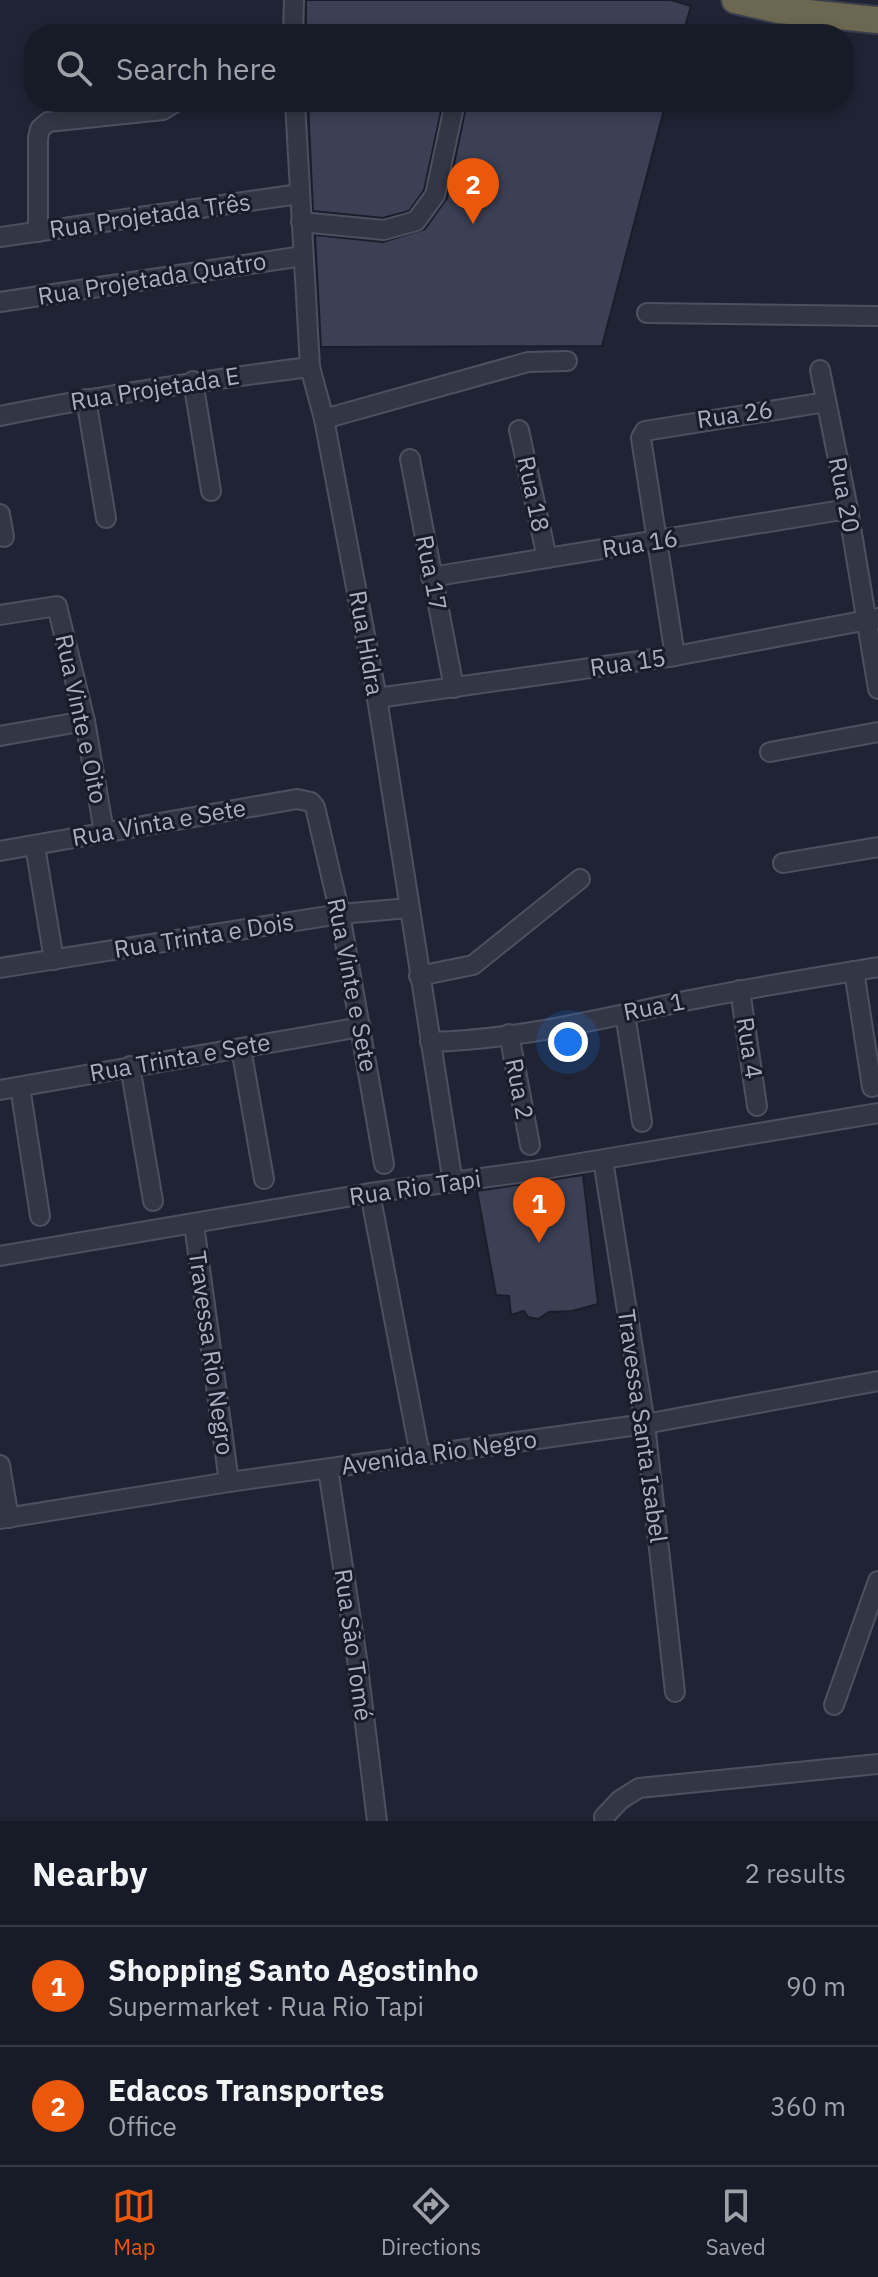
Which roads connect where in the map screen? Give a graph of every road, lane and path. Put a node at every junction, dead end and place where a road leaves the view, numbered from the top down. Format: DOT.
graph roads {
  1 [pos="294,0"];
  2 [pos="735,0"];
  3 [pos="878,20"];
  4 [pos="293,24"];
  5 [pos="144,112"];
  6 [pos="295,112"];
  7 [pos="453,112"];
  8 [pos="299,194"];
  9 [pos="301,222"];
  10 [pos="38,232"];
  11 [pos="0,237"];
  12 [pos="303,256"];
  13 [pos="0,302"];
  14 [pos="647,313"];
  15 [pos="878,316"];
  16 [pos="567,361"];
  17 [pos="310,367"];
  18 [pos="820,370"];
  19 [pos="193,381"];
  20 [pos="86,399"];
  21 [pos="826,402"];
  22 [pos="0,416"];
  23 [pos="324,419"];
  24 [pos="519,430"];
  25 [pos="410,459"];
  26 [pos="211,491"];
  27 [pos="848,509"];
  28 [pos="0,514"];
  29 [pos="106,518"];
  30 [pos="4,537"];
  31 [pos="657,542"];
  32 [pos="547,558"];
  33 [pos="431,577"];
  34 [pos="0,615"];
  35 [pos="872,619"];
  36 [pos="675,656"];
  37 [pos="454,688"];
  38 [pos="878,689"];
  39 [pos="377,698"];
  40 [pos="85,721"];
  41 [pos="878,732"];
  42 [pos="0,736"];
  43 [pos="770,752"];
  44 [pos="315,807"];
  45 [pos="104,832"];
  46 [pos="35,846"];
  47 [pos="878,847"];
  48 [pos="0,851"];
  49 [pos="783,863"];
  50 [pos="580,879"];
  51 [pos="409,908"];
  52 [pos="340,914"];
  53 [pos="54,960"];
  54 [pos="878,967"];
  55 [pos="0,968"];
  56 [pos="854,971"];
  57 [pos="419,976"];
  58 [pos="740,990"];
  59 [pos="625,1014"];
  60 [pos="361,1027"];
  61 [pos="509,1034"];
  62 [pos="430,1042"];
  63 [pos="241,1048"];
  64 [pos="130,1066"];
  65 [pos="20,1087"];
  66 [pos="872,1087"];
  67 [pos="0,1090"];
  68 [pos="757,1106"];
  69 [pos="878,1113"];
  70 [pos="642,1122"];
  71 [pos="530,1145"];
  72 [pos="603,1160"];
  73 [pos="384,1164"];
  74 [pos="264,1179"];
  75 [pos="453,1183"];
  76 [pos="370,1193"];
  77 [pos="153,1201"];
  78 [pos="40,1216"];
  79 [pos="194,1224"];
  80 [pos="0,1256"];
  81 [pos="878,1381"];
  82 [pos="645,1424"];
  83 [pos="420,1455"];
  84 [pos="0,1465"];
  85 [pos="328,1469"];
  86 [pos="229,1482"];
  87 [pos="4,1519"];
  88 [pos="878,1581"];
  89 [pos="675,1692"];
  90 [pos="834,1705"];
  91 [pos="878,1764"];
  92 [pos="377,1821"];
  93 [pos="605,1821"];
  1 -- 4 [label="street"];
  2 -- 3 [label="highway"];
  5 -- 10 [label="street"];
  6 -- 8 [label="street, Rua Hidra"];
  7 -- 9 [label="street"];
  8 -- 9 [label="street, Rua Hidra"];
  8 -- 10 [label="street, Rua Projetada Três"];
  9 -- 12 [label="street, Rua Hidra"];
  10 -- 11 [label="street, Rua Projetada Três"];
  12 -- 13 [label="street, Rua Projetada Quatro"];
  12 -- 17 [label="street, Rua Hidra"];
  14 -- 15 [label="street"];
  16 -- 23 [label="street"];
  17 -- 19 [label="street, Rua Projetada E"];
  17 -- 23 [label="street, Rua Hidra"];
  18 -- 21 [label="street, Rua 20"];
  19 -- 20 [label="street, Rua Projetada E"];
  19 -- 26 [label="street"];
  20 -- 22 [label="street, Rua Projetada E"];
  20 -- 29 [label="street"];
  21 -- 27 [label="street, Rua 20"];
  21 -- 31 [label="street, Rua 26"];
  23 -- 39 [label="street, Rua Hidra"];
  24 -- 32 [label="street, Rua 18"];
  25 -- 33 [label="street, Rua 17"];
  27 -- 31 [label="street, Rua 16"];
  27 -- 35 [label="street, Rua 20"];
  28 -- 30 [label="street"];
  31 -- 32 [label="street, Rua 16"];
  31 -- 36 [label="street"];
  32 -- 33 [label="street, Rua 16"];
  33 -- 37 [label="street, Rua 17"];
  34 -- 40 [label="street, Rua Vinte e Oito"];
  35 -- 36 [label="street, Rua 15"];
  35 -- 38 [label="street, Rua 20"];
  36 -- 37 [label="street, Rua 15"];
  37 -- 39 [label="street, Rua 15"];
  39 -- 51 [label="street, Rua Hidra"];
  40 -- 42 [label="street"];
  40 -- 45 [label="street, Rua Vinte e Oito"];
  41 -- 43 [label="street"];
  44 -- 45 [label="street, Rua Vinta e Sete"];
  44 -- 52 [label="street, Rua Vinte e Sete"];
  45 -- 46 [label="street, Rua Vinta e Sete"];
  46 -- 48 [label="street, Rua Vinta e Sete"];
  46 -- 53 [label="street"];
  47 -- 49 [label="street"];
  50 -- 57 [label="street"];
  51 -- 52 [label="street, Rua Trinta e Dois"];
  51 -- 57 [label="street, Rua Hidra"];
  52 -- 53 [label="street, Rua Trinta e Dois"];
  52 -- 60 [label="street, Rua Vinte e Sete"];
  53 -- 55 [label="street, Rua Trinta e Dois"];
  54 -- 56 [label="street, Rua 1"];
  56 -- 58 [label="street, Rua 1"];
  56 -- 66 [label="street"];
  57 -- 62 [label="street, Rua Hidra"];
  58 -- 59 [label="street, Rua 1"];
  58 -- 68 [label="street, Rua 4"];
  59 -- 61 [label="street, Rua 1"];
  59 -- 70 [label="street"];
  60 -- 63 [label="street, Rua Trinta e Sete"];
  60 -- 73 [label="street, Rua Vinte e Sete"];
  61 -- 62 [label="street, Rua 1"];
  61 -- 71 [label="street, Rua 2"];
  62 -- 75 [label="street, Rua Hidra"];
  63 -- 64 [label="street, Rua Trinta e Sete"];
  63 -- 74 [label="street"];
  64 -- 65 [label="street, Rua Trinta e Sete"];
  64 -- 77 [label="street"];
  65 -- 67 [label="street, Rua Trinta e Sete"];
  65 -- 78 [label="street"];
  69 -- 72 [label="street, Rua Rio Tapi"];
  72 -- 75 [label="street, Rua Rio Tapi"];
  72 -- 82 [label="street, Travessa Santa Isabel"];
  75 -- 76 [label="street, Rua Rio Tapi"];
  76 -- 79 [label="street, Rua Rio Tapi"];
  76 -- 83 [label="street"];
  79 -- 80 [label="street, Rua Rio Tapi"];
  79 -- 86 [label="street, Travessa Rio Negro"];
  81 -- 82 [label="street, Avenida Rio Negro"];
  82 -- 83 [label="street, Avenida Rio Negro"];
  82 -- 89 [label="street, Travessa Santa Isabel"];
  83 -- 85 [label="street, Avenida Rio Negro"];
  84 -- 87 [label="street"];
  85 -- 86 [label="street, Avenida Rio Negro"];
  85 -- 92 [label="street, Rua São Tomé"];
  86 -- 87 [label="street, Avenida Rio Negro"];
  88 -- 90 [label="street"];
  91 -- 93 [label="street"];
}
